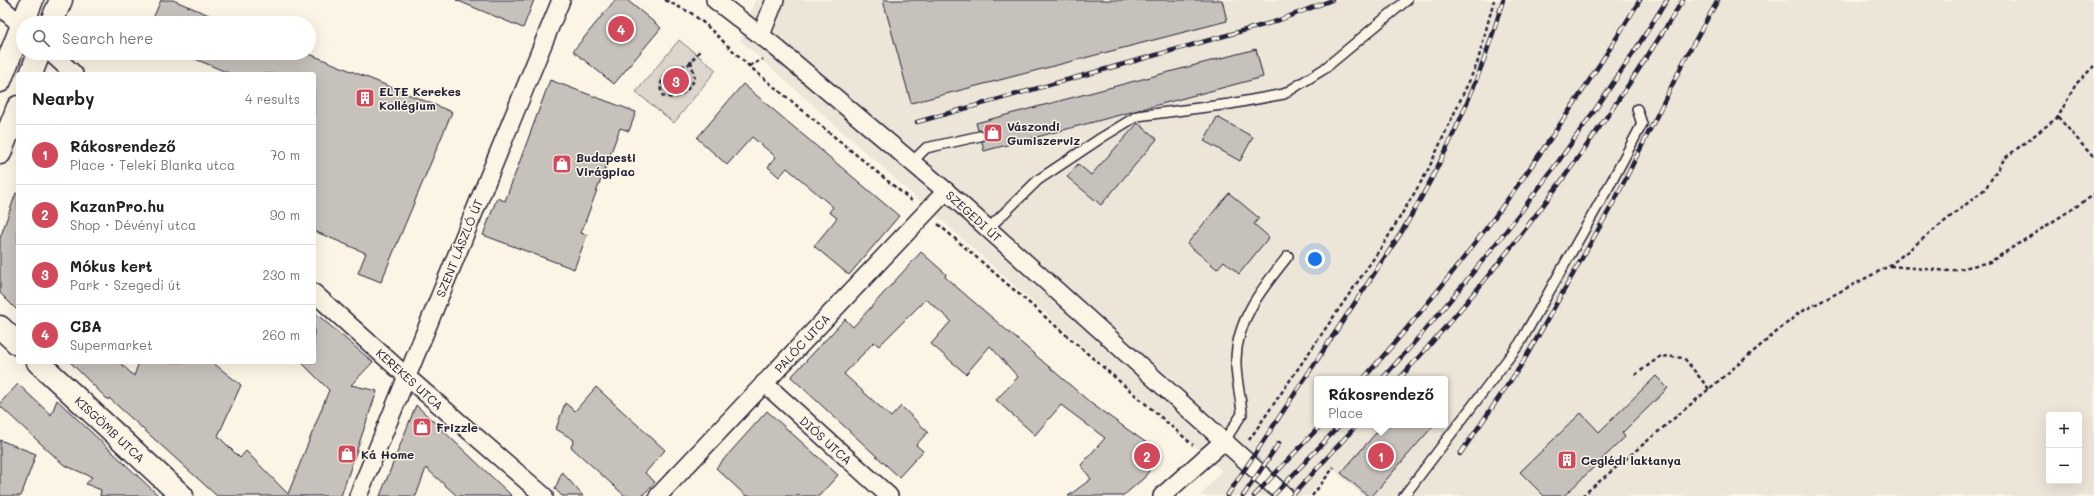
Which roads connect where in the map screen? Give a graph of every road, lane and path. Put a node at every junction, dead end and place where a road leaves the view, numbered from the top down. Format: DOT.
graph roads {
  1 [pos="32,0"];
  2 [pos="61,0"];
  3 [pos="561,0"];
  4 [pos="665,0"];
  5 [pos="715,0"];
  6 [pos="774,0"];
  7 [pos="1407,0"];
  8 [pos="1494,0"];
  9 [pos="0,6"];
  10 [pos="26,16"];
  11 [pos="54,16"];
  12 [pos="16,21"];
  13 [pos="761,35"];
  14 [pos="16,41"];
  15 [pos="701,49"];
  16 [pos="36,60"];
  17 [pos="59,60"];
  18 [pos="691,61"];
  19 [pos="2094,66"];
  20 [pos="32,72"];
  21 [pos="72,72"];
  22 [pos="0,81"];
  23 [pos="1637,109"];
  24 [pos="16,112"];
  25 [pos="2058,117"];
  26 [pos="980,136"];
  27 [pos="0,153"];
  28 [pos="2094,158"];
  29 [pos="912,162"];
  30 [pos="946,191"];
  31 [pos="2094,195"];
  32 [pos="926,213"];
  33 [pos="988,229"];
  34 [pos="1288,256"];
  35 [pos="1889,266"];
  36 [pos="316,295"];
  37 [pos="0,327"];
  38 [pos="16,342"];
  39 [pos="40,364"];
  40 [pos="1635,375"];
  41 [pos="406,376"];
  42 [pos="764,383"];
  43 [pos="1709,389"];
  44 [pos="1225,440"];
  45 [pos="1240,454"];
  46 [pos="1207,456"];
  47 [pos="1334,467"];
  48 [pos="182,496"];
  49 [pos="358,496"];
  50 [pos="544,496"];
  51 [pos="658,496"];
  52 [pos="889,496"];
  53 [pos="1162,496"];
  54 [pos="1285,496"];
  55 [pos="1312,496"];
  56 [pos="1404,496"];
  57 [pos="1582,496"];
  1 -- 10 [label="street"];
  2 -- 11 [label="street"];
  3 -- 41 [label="street, SZENT LÁSZLÓ ÚT"];
  4 -- 32 [label="path"];
  5 -- 13 [label="street, SZEGEDI ÚT"];
  6 -- 13 [label="street"];
  7 -- 33 [label="lane"];
  8 -- 45 [label="path"];
  9 -- 12 [label="street"];
  13 -- 29 [label="street, SZEGEDI ÚT"];
  14 -- 22 [label="street"];
  15 -- 18 [label="path"];
  16 -- 20 [label="street"];
  17 -- 21 [label="street"];
  18 -- 18 [label="path"];
  19 -- 25 [label="path"];
  23 -- 56 [label="lane"];
  24 -- 27 [label="street"];
  25 -- 28 [label="path"];
  25 -- 35 [label="path"];
  26 -- 29 [label="lane"];
  29 -- 30 [label="street, SZEGEDI ÚT"];
  30 -- 32 [label="street, PALÓC UTCA"];
  30 -- 33 [label="street, SZEGEDI ÚT"];
  31 -- 35 [label="path"];
  32 -- 42 [label="street, PALÓC UTCA"];
  32 -- 46 [label="path"];
  33 -- 44 [label="street, SZEGEDI ÚT"];
  34 -- 44 [label="lane"];
  35 -- 43 [label="path"];
  36 -- 41 [label="street, KEREKES UTCA"];
  37 -- 38 [label="street"];
  39 -- 48 [label="street, KISGÖMB UTCA"];
  40 -- 43 [label="path"];
  41 -- 49 [label="street, SZENT LÁSZLÓ ÚT"];
  41 -- 50 [label="street, KEREKES UTCA"];
  42 -- 51 [label="street, PALÓC UTCA"];
  42 -- 52 [label="street, DIÓS UTCA"];
  43 -- 57 [label="path"];
  44 -- 45 [label="street, SZEGEDI ÚT"];
  44 -- 46 [label="street"];
  45 -- 54 [label="street, SZEGEDI ÚT"];
  46 -- 53 [label="street"];
  47 -- 55 [label="path"];
}
